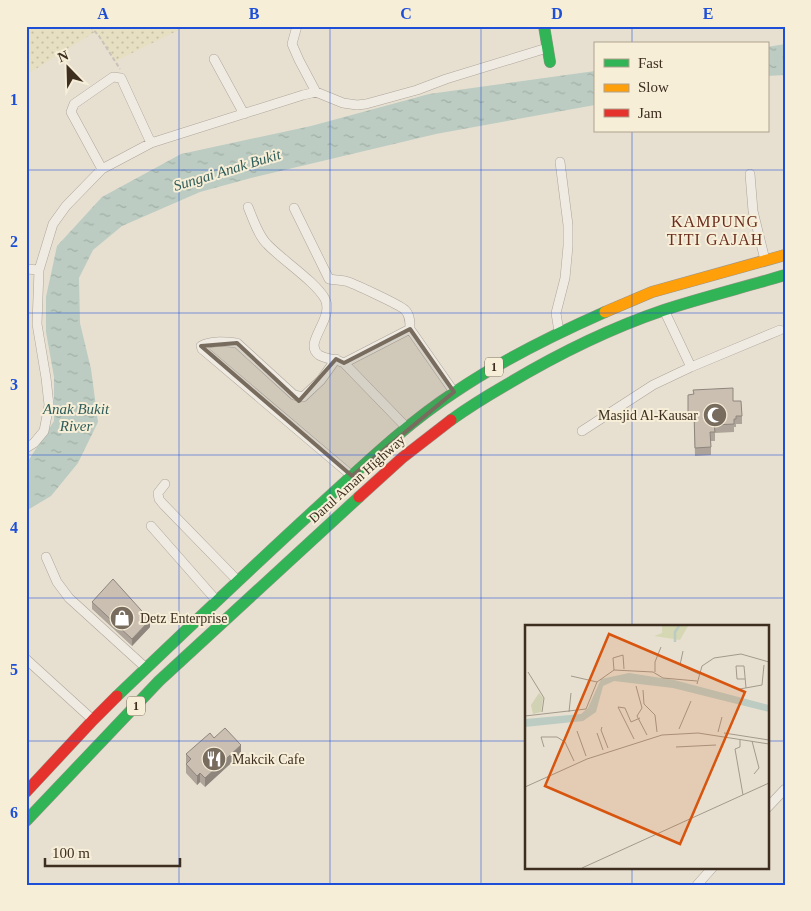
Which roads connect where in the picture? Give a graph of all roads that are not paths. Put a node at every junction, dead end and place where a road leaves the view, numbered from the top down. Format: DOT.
graph roads {
  1 [pos="297,26"];
  2 [pos="544,26"];
  3 [pos="547,48"];
  4 [pos="214,59"];
  5 [pos="550,62"];
  6 [pos="316,92"];
  7 [pos="244,114"];
  8 [pos="151,143"];
  9 [pos="560,162"];
  10 [pos="102,169"];
  11 [pos="750,174"];
  12 [pos="248,207"];
  13 [pos="294,208"];
  14 [pos="785,255"];
  15 [pos="765,260"];
  16 [pos="26,270"];
  17 [pos="39,270"];
  18 [pos="785,275"];
  19 [pos="664,310"];
  20 [pos="410,329"];
  21 [pos="780,330"];
  22 [pos="559,332"];
  23 [pos="340,361"];
  24 [pos="691,367"];
  25 [pos="454,392"];
  26 [pos="407,428"];
  27 [pos="582,431"];
  28 [pos="26,448"];
  29 [pos="352,476"];
  30 [pos="165,484"];
  31 [pos="152,526"];
  32 [pos="285,536"];
  33 [pos="317,536"];
  34 [pos="46,557"];
  35 [pos="285,564"];
  36 [pos="252,566"];
  37 [pos="237,580"];
  38 [pos="216,600"];
  39 [pos="26,659"];
  40 [pos="146,668"];
  41 [pos="93,720"];
  42 [pos="785,789"];
  43 [pos="26,792"];
  44 [pos="768,807"];
  45 [pos="26,821"];
  46 [pos="712,868"];
  47 [pos="696,885"];
  1 -- 6 [label="street"];
  2 -- 3 [label="main road"];
  3 -- 5 [label="main road"];
  3 -- 6 [label="street"];
  4 -- 7 [label="street"];
  6 -- 7 [label="street"];
  7 -- 8 [label="street"];
  8 -- 10 [label="street"];
  8 -- 10 [label="street"];
  9 -- 22 [label="street"];
  10 -- 17 [label="street"];
  11 -- 15 [label="street"];
  12 -- 23 [label="street"];
  13 -- 20 [label="street"];
  14 -- 15 [label="main road, Darul Aman Highway / 1"];
  15 -- 22 [label="main road, Darul Aman Highway / 1"];
  16 -- 17 [label="street"];
  17 -- 28 [label="street"];
  18 -- 19 [label="main road, Darul Aman Highway / 1"];
  19 -- 24 [label="street"];
  19 -- 33 [label="main road, Darul Aman Highway / 1"];
  20 -- 23 [label="street"];
  20 -- 25 [label="street"];
  21 -- 24 [label="street"];
  22 -- 25 [label="main road, Darul Aman Highway / 1"];
  23 -- 26 [label="street"];
  23 -- 29 [label="street"];
  24 -- 27 [label="street"];
  25 -- 26 [label="main road, Darul Aman Highway / 1"];
  26 -- 29 [label="main road, Darul Aman Highway / 1"];
  29 -- 32 [label="main road, Darul Aman Highway / 1"];
  30 -- 37 [label="street"];
  31 -- 38 [label="street"];
  32 -- 33 [label="main road"];
  32 -- 36 [label="main road, Darul Aman Highway / 1"];
  33 -- 35 [label="main road, Darul Aman Highway / 1"];
  34 -- 40 [label="street"];
  35 -- 36 [label="main road"];
  35 -- 45 [label="main road, Darul Aman Highway / 1"];
  36 -- 37 [label="main road, Darul Aman Highway / 1"];
  37 -- 38 [label="main road, Darul Aman Highway / 1"];
  38 -- 40 [label="main road, Darul Aman Highway / 1"];
  39 -- 41 [label="street"];
  40 -- 41 [label="main road, Darul Aman Highway / 1"];
  41 -- 43 [label="main road, Darul Aman Highway / 1"];
  42 -- 44 [label="street"];
  46 -- 47 [label="street"];
}
